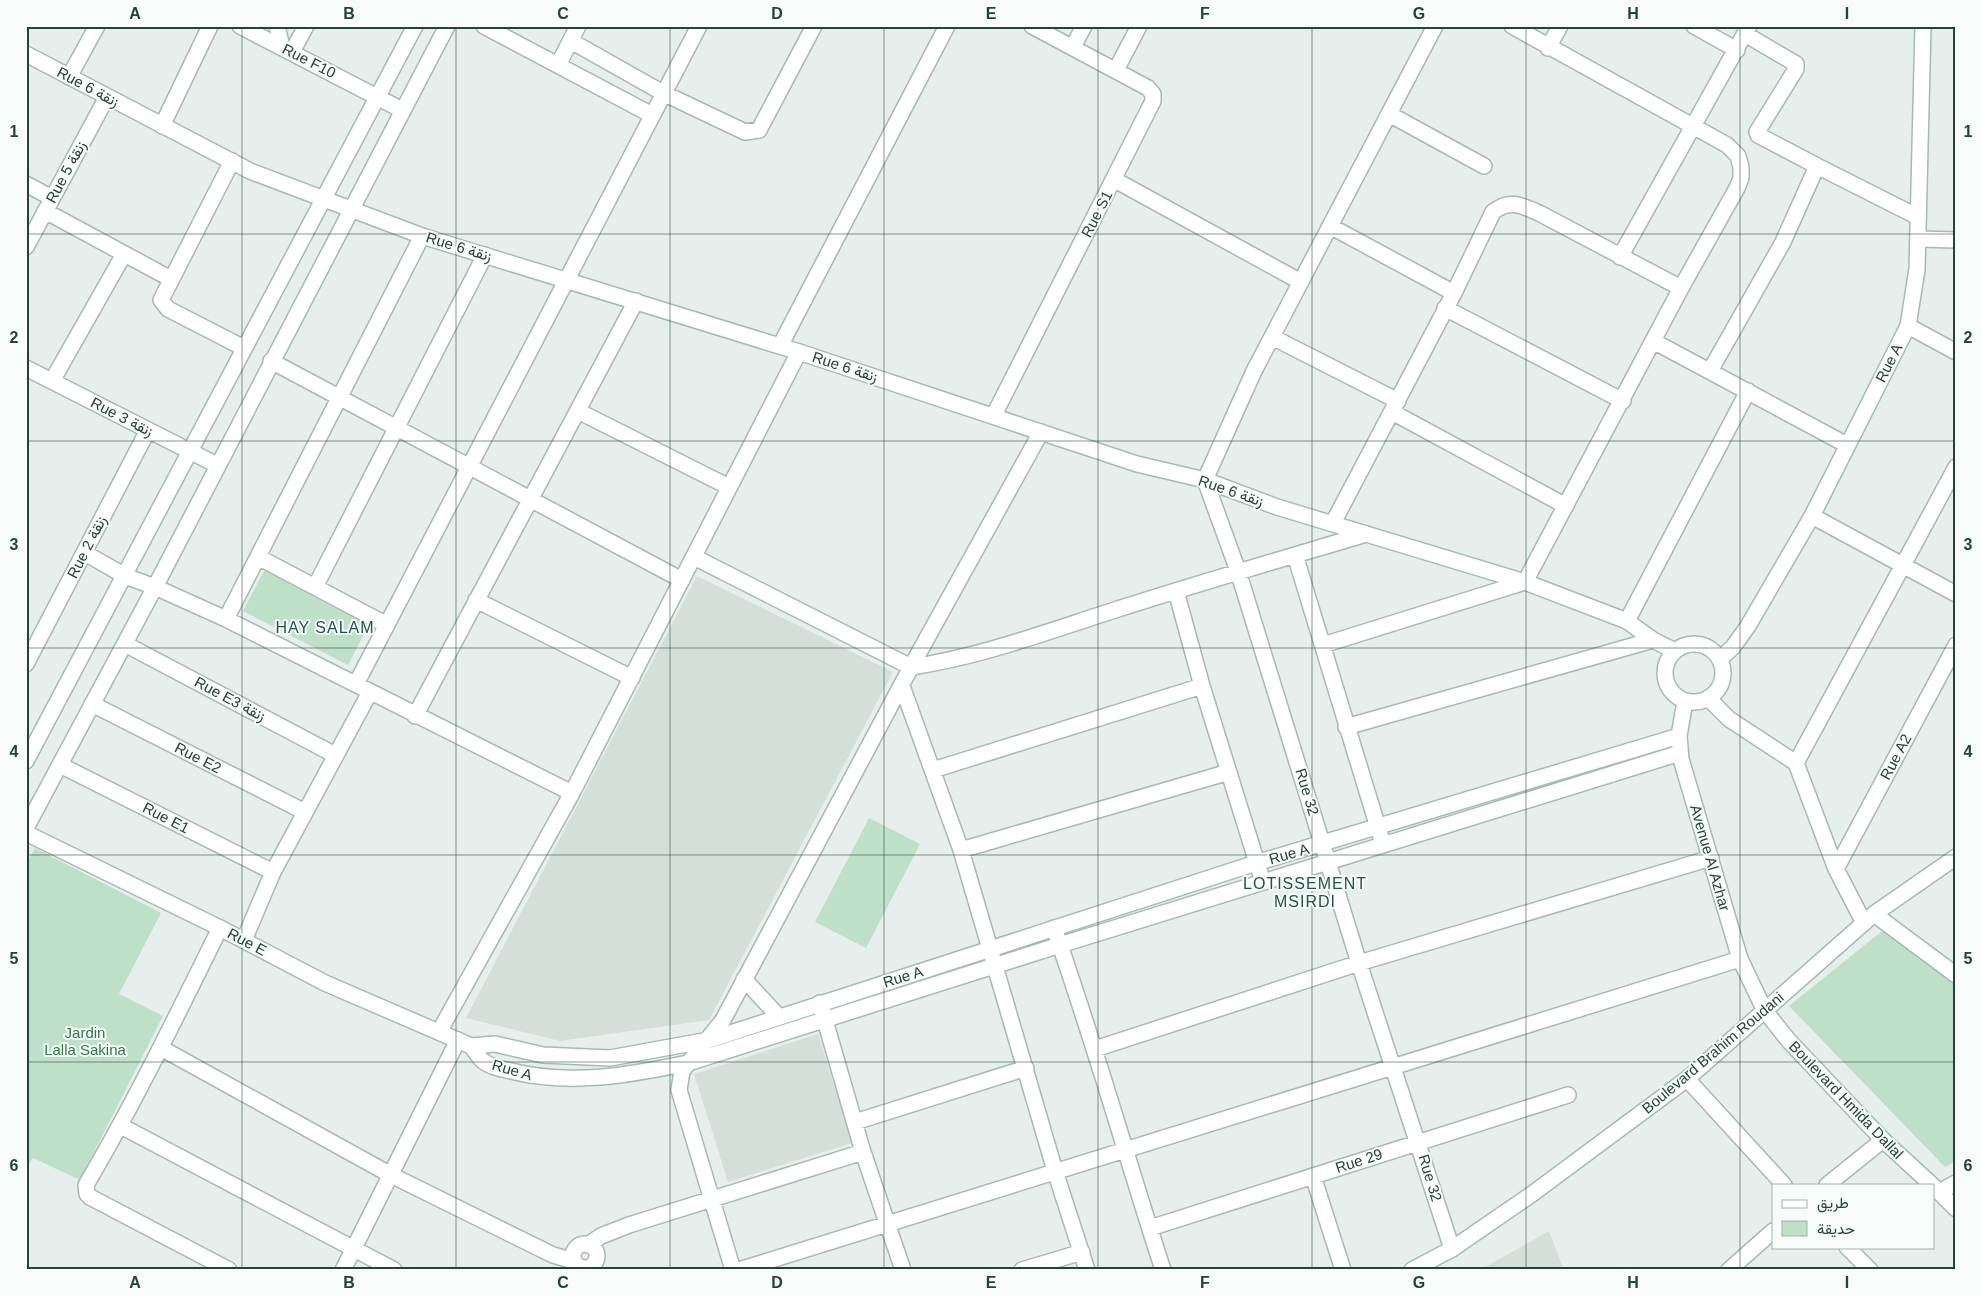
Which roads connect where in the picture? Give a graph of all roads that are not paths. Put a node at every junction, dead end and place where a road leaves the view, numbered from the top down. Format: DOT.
graph roads {
  1 [pos="97,26"];
  2 [pos="210,26"];
  3 [pos="240,26"];
  4 [pos="277,26"];
  5 [pos="306,26"];
  6 [pos="415,26"];
  7 [pos="447,26"];
  8 [pos="484,26"];
  9 [pos="578,26"];
  10 [pos="699,26"];
  11 [pos="814,26"];
  12 [pos="947,26"];
  13 [pos="1032,26"];
  14 [pos="1084,26"];
  15 [pos="1139,26"];
  16 [pos="1435,26"];
  17 [pos="1512,26"];
  18 [pos="1560,26"];
  19 [pos="1694,26"];
  20 [pos="1923,26"];
  21 [pos="1747,30"];
  22 [pos="571,41"];
  23 [pos="1073,48"];
  24 [pos="1548,48"];
  25 [pos="287,50"];
  26 [pos="1737,50"];
  27 [pos="26,54"];
  28 [pos="558,65"];
  29 [pos="1116,70"];
  30 [pos="69,77"];
  31 [pos="663,93"];
  32 [pos="378,97"];
  33 [pos="107,98"];
  34 [pos="402,110"];
  35 [pos="1388,114"];
  36 [pos="652,115"];
  37 [pos="162,126"];
  38 [pos="1692,128"];
  39 [pos="232,161"];
  40 [pos="1484,166"];
  41 [pos="1817,166"];
  42 [pos="1115,180"];
  43 [pos="26,184"];
  44 [pos="323,197"];
  45 [pos="49,205"];
  46 [pos="350,208"];
  47 [pos="1918,217"];
  48 [pos="1330,226"];
  49 [pos="422,236"];
  50 [pos="1918,239"];
  51 [pos="1956,240"];
  52 [pos="26,247"];
  53 [pos="124,254"];
  54 [pos="485,255"];
  55 [pos="1620,257"];
  56 [pos="171,279"];
  57 [pos="568,280"];
  58 [pos="1301,282"];
  59 [pos="1682,288"];
  60 [pos="1454,293"];
  61 [pos="636,302"];
  62 [pos="1445,308"];
  63 [pos="1908,326"];
  64 [pos="1272,337"];
  65 [pos="1653,341"];
  66 [pos="780,346"];
  67 [pos="244,348"];
  68 [pos="799,352"];
  69 [pos="1956,352"];
  70 [pos="271,361"];
  71 [pos="26,368"];
  72 [pos="1710,371"];
  73 [pos="52,381"];
  74 [pos="1748,391"];
  75 [pos="340,398"];
  76 [pos="1623,401"];
  77 [pos="1395,406"];
  78 [pos="578,412"];
  79 [pos="994,415"];
  80 [pos="395,427"];
  81 [pos="148,430"];
  82 [pos="1042,432"];
  83 [pos="1847,445"];
  84 [pos="189,451"];
  85 [pos="217,465"];
  86 [pos="470,467"];
  87 [pos="1956,467"];
  88 [pos="1205,480"];
  89 [pos="729,487"];
  90 [pos="530,499"];
  91 [pos="1566,506"];
  92 [pos="1812,516"];
  93 [pos="1333,523"];
  94 [pos="1366,534"];
  95 [pos="84,553"];
  96 [pos="1295,555"];
  97 [pos="258,557"];
  98 [pos="694,557"];
  99 [pos="1904,566"];
  100 [pos="1238,571"];
  101 [pos="125,576"];
  102 [pos="682,580"];
  103 [pos="1525,582"];
  104 [pos="155,587"];
  105 [pos="315,587"];
  106 [pos="1176,591"];
  107 [pos="1956,594"];
  108 [pos="476,600"];
  109 [pos="226,619"];
  110 [pos="1627,621"];
  111 [pos="387,624"];
  112 [pos="1653,640"];
  113 [pos="125,644"];
  114 [pos="1323,645"];
  115 [pos="1956,645"];
  116 [pos="1675,651"];
  117 [pos="1720,659"];
  118 [pos="26,664"];
  119 [pos="911,667"];
  120 [pos="632,678"];
  121 [pos="356,684"];
  122 [pos="902,686"];
  123 [pos="1202,686"];
  124 [pos="370,692"];
  125 [pos="1708,698"];
  126 [pos="1685,700"];
  127 [pos="92,704"];
  128 [pos="415,716"];
  129 [pos="1346,727"];
  130 [pos="1679,736"];
  131 [pos="32,738"];
  132 [pos="1680,753"];
  133 [pos="335,754"];
  134 [pos="26,761"];
  135 [pos="60,764"];
  136 [pos="1796,764"];
  137 [pos="933,770"];
  138 [pos="1229,772"];
  139 [pos="1508,787"];
  140 [pos="572,793"];
  141 [pos="1514,804"];
  142 [pos="305,812"];
  143 [pos="1378,826"];
  144 [pos="26,828"];
  145 [pos="26,833"];
  146 [pos="1383,844"];
  147 [pos="1323,845"];
  148 [pos="961,850"];
  149 [pos="1956,857"];
  150 [pos="1711,858"];
  151 [pos="1328,861"];
  152 [pos="1256,863"];
  153 [pos="1836,869"];
  154 [pos="273,872"];
  155 [pos="1263,882"];
  156 [pos="1869,918"];
  157 [pos="220,928"];
  158 [pos="1054,928"];
  159 [pos="244,940"];
  160 [pos="1060,944"];
  161 [pos="990,950"];
  162 [pos="1740,959"];
  163 [pos="1359,963"];
  164 [pos="994,966"];
  165 [pos="1956,975"];
  166 [pos="744,980"];
  167 [pos="820,1003"];
  168 [pos="1765,1011"];
  169 [pos="779,1017"];
  170 [pos="825,1020"];
  171 [pos="439,1032"];
  172 [pos="709,1040"];
  173 [pos="465,1043"];
  174 [pos="161,1048"];
  175 [pos="1095,1049"];
  176 [pos="688,1063"];
  177 [pos="1394,1067"];
  178 [pos="1026,1068"];
  179 [pos="1686,1079"];
  180 [pos="1568,1095"];
  181 [pos="855,1122"];
  182 [pos="120,1126"];
  183 [pos="1883,1140"];
  184 [pos="1419,1142"];
  185 [pos="1124,1150"];
  186 [pos="863,1152"];
  187 [pos="1055,1171"];
  188 [pos="391,1175"];
  189 [pos="1313,1176"];
  190 [pos="1956,1183"];
  191 [pos="1783,1184"];
  192 [pos="1828,1184"];
  193 [pos="1931,1184"];
  194 [pos="1935,1188"];
  195 [pos="713,1201"];
  196 [pos="1956,1209"];
  197 [pos="888,1224"];
  198 [pos="1150,1228"];
  199 [pos="1772,1232"];
  200 [pos="588,1245"];
  201 [pos="1847,1248"];
  202 [pos="354,1249"];
  203 [pos="1452,1249"];
  204 [pos="1082,1252"];
  205 [pos="588,1266"];
  206 [pos="1866,1269"];
  207 [pos="229,1270"];
  208 [pos="343,1270"];
  209 [pos="394,1270"];
  210 [pos="733,1270"];
  211 [pos="738,1270"];
  212 [pos="903,1270"];
  213 [pos="1022,1270"];
  214 [pos="1088,1270"];
  215 [pos="1164,1270"];
  216 [pos="1344,1270"];
  217 [pos="1412,1270"];
  218 [pos="1729,1270"];
  1 -- 30 [label="street"];
  2 -- 37 [label="street"];
  3 -- 25 [label="street, Rue F10"];
  4 -- 25 [label="street"];
  5 -- 25 [label="street"];
  6 -- 32 [label="street"];
  7 -- 34 [label="street"];
  8 -- 28 [label="street"];
  9 -- 22 [label="street"];
  10 -- 31 [label="street"];
  11 -- 31 [label="street"];
  12 -- 66 [label="street"];
  13 -- 23 [label="street"];
  14 -- 23 [label="street"];
  15 -- 29 [label="street"];
  16 -- 35 [label="street"];
  17 -- 24 [label="street"];
  18 -- 24 [label="street"];
  19 -- 26 [label="street"];
  20 -- 47 [label="street, Rue A"];
  21 -- 26 [label="street"];
  21 -- 41 [label="street"];
  22 -- 28 [label="street"];
  22 -- 31 [label="street"];
  23 -- 29 [label="street"];
  24 -- 38 [label="street"];
  25 -- 32 [label="street, Rue F10"];
  26 -- 38 [label="street"];
  27 -- 30 [label="street, Rue 6 زنقة"];
  28 -- 36 [label="street"];
  29 -- 42 [label="street, Rue S1"];
  30 -- 33 [label="street, Rue 6 زنقة"];
  31 -- 36 [label="street"];
  32 -- 34 [label="street, Rue F10"];
  32 -- 44 [label="street"];
  33 -- 37 [label="street, Rue 6 زنقة"];
  33 -- 45 [label="street, Rue 5 زنقة"];
  34 -- 46 [label="street"];
  35 -- 40 [label="street"];
  35 -- 48 [label="street"];
  36 -- 57 [label="street"];
  37 -- 39 [label="street, Rue 6 زنقة"];
  38 -- 55 [label="street"];
  38 -- 59 [label="street"];
  39 -- 44 [label="street, Rue 6 زنقة"];
  39 -- 56 [label="street"];
  41 -- 47 [label="street"];
  41 -- 72 [label="street"];
  42 -- 58 [label="street"];
  42 -- 79 [label="street, Rue S1"];
  43 -- 45 [label="street"];
  44 -- 46 [label="street, Rue 6 زنقة"];
  44 -- 67 [label="street"];
  45 -- 52 [label="street, Rue 5 زنقة"];
  45 -- 53 [label="street"];
  46 -- 49 [label="street, Rue 6 زنقة"];
  46 -- 70 [label="street"];
  47 -- 50 [label="street, Rue A"];
  48 -- 58 [label="street"];
  48 -- 60 [label="street"];
  49 -- 54 [label="street, Rue 6 زنقة"];
  49 -- 75 [label="street"];
  50 -- 51 [label="street"];
  50 -- 63 [label="street, Rue A"];
  53 -- 56 [label="street"];
  53 -- 73 [label="street"];
  54 -- 57 [label="street, Rue 6 زنقة"];
  54 -- 80 [label="street"];
  55 -- 59 [label="street"];
  55 -- 60 [label="street"];
  56 -- 67 [label="street"];
  57 -- 61 [label="street, Rue 6 زنقة"];
  57 -- 86 [label="street"];
  58 -- 64 [label="street"];
  59 -- 65 [label="street"];
  60 -- 62 [label="street"];
  61 -- 66 [label="street, Rue 6 زنقة"];
  61 -- 78 [label="street"];
  62 -- 76 [label="street"];
  62 -- 77 [label="street"];
  63 -- 69 [label="street"];
  63 -- 83 [label="street, Rue A"];
  64 -- 77 [label="street"];
  64 -- 88 [label="street"];
  65 -- 72 [label="street"];
  65 -- 76 [label="street"];
  66 -- 68 [label="street, Rue 6 زنقة"];
  67 -- 84 [label="street"];
  68 -- 79 [label="street, Rue 6 زنقة"];
  68 -- 89 [label="street"];
  70 -- 75 [label="street"];
  70 -- 85 [label="street"];
  71 -- 73 [label="street, Rue 3 زنقة"];
  72 -- 74 [label="street"];
  73 -- 81 [label="street, Rue 3 زنقة"];
  74 -- 83 [label="street"];
  74 -- 110 [label="street"];
  75 -- 80 [label="street"];
  75 -- 97 [label="street"];
  76 -- 91 [label="street"];
  77 -- 91 [label="street"];
  77 -- 93 [label="street"];
  78 -- 89 [label="street"];
  78 -- 90 [label="street"];
  79 -- 82 [label="street, Rue 6 زنقة"];
  80 -- 86 [label="street"];
  80 -- 105 [label="street"];
  81 -- 84 [label="street, Rue 3 زنقة"];
  81 -- 95 [label="street, Rue 2 زنقة"];
  82 -- 88 [label="street, Rue 6 زنقة"];
  82 -- 119 [label="street"];
  83 -- 92 [label="street, Rue A"];
  84 -- 85 [label="street, Rue 3 زنقة"];
  84 -- 101 [label="street"];
  85 -- 104 [label="street"];
  86 -- 90 [label="street"];
  86 -- 111 [label="street"];
  87 -- 99 [label="street"];
  88 -- 93 [label="street, Rue 6 زنقة"];
  88 -- 100 [label="street, Rue 32"];
  89 -- 98 [label="street"];
  90 -- 102 [label="street"];
  90 -- 108 [label="street"];
  91 -- 103 [label="street"];
  92 -- 99 [label="street"];
  92 -- 117 [label="street, Rue A"];
  93 -- 94 [label="street, Rue 6 زنقة"];
  94 -- 96 [label="street"];
  94 -- 103 [label="street, Rue 6 زنقة"];
  95 -- 101 [label="street"];
  95 -- 118 [label="street, Rue 2 زنقة"];
  96 -- 100 [label="street"];
  96 -- 114 [label="street"];
  97 -- 105 [label="street"];
  97 -- 109 [label="street"];
  98 -- 102 [label="street"];
  98 -- 119 [label="street"];
  99 -- 107 [label="street"];
  99 -- 136 [label="street"];
  100 -- 106 [label="street"];
  100 -- 147 [label="street, Rue 32"];
  101 -- 104 [label="street"];
  101 -- 131 [label="street"];
  102 -- 120 [label="street"];
  103 -- 110 [label="street, Rue 6 زنقة"];
  103 -- 114 [label="street"];
  104 -- 109 [label="street"];
  104 -- 113 [label="street"];
  105 -- 111 [label="street"];
  106 -- 119 [label="street"];
  106 -- 123 [label="street"];
  108 -- 120 [label="street"];
  108 -- 128 [label="street"];
  109 -- 121 [label="street"];
  110 -- 112 [label="street, Rue 6 زنقة"];
  111 -- 121 [label="street"];
  112 -- 116 [label="street, Rue 6 زنقة"];
  112 -- 129 [label="street"];
  113 -- 127 [label="street"];
  113 -- 133 [label="street, Rue E3 زنقة"];
  114 -- 129 [label="street"];
  115 -- 153 [label="street, Rue A2"];
  116 -- 117 [label="street"];
  116 -- 126 [label="street"];
  117 -- 125 [label="street"];
  119 -- 122 [label="street"];
  120 -- 140 [label="street"];
  121 -- 124 [label="street"];
  122 -- 137 [label="street"];
  122 -- 166 [label="street"];
  123 -- 137 [label="street"];
  123 -- 138 [label="street"];
  124 -- 128 [label="street"];
  124 -- 133 [label="street"];
  125 -- 126 [label="street"];
  125 -- 136 [label="street"];
  126 -- 130 [label="street, Avenue Al Azhar"];
  127 -- 135 [label="street"];
  127 -- 142 [label="street, Rue E2"];
  128 -- 140 [label="street"];
  129 -- 143 [label="street"];
  130 -- 132 [label="street, Avenue Al Azhar"];
  130 -- 139 [label="street, Rue A"];
  131 -- 134 [label="street"];
  132 -- 141 [label="street, Rue A"];
  132 -- 150 [label="street, Avenue Al Azhar"];
  133 -- 142 [label="street"];
  135 -- 144 [label="street"];
  135 -- 154 [label="street, Rue E1"];
  136 -- 153 [label="street"];
  137 -- 148 [label="street"];
  138 -- 148 [label="street"];
  138 -- 152 [label="street"];
  139 -- 141 [label="street"];
  139 -- 143 [label="street, Rue A"];
  140 -- 171 [label="street"];
  141 -- 146 [label="street, Rue A"];
  142 -- 154 [label="street"];
  143 -- 146 [label="street"];
  143 -- 147 [label="street, Rue A"];
  145 -- 157 [label="street, Rue E"];
  146 -- 151 [label="street, Rue A"];
  147 -- 151 [label="street, Rue 32"];
  147 -- 152 [label="street, Rue A"];
  148 -- 161 [label="street"];
  149 -- 156 [label="street, Boulevard Brahim Roudani"];
  150 -- 162 [label="street, Avenue Al Azhar"];
  150 -- 163 [label="street"];
  151 -- 155 [label="street, Rue A"];
  151 -- 163 [label="street, Rue 32"];
  152 -- 155 [label="street"];
  152 -- 158 [label="street, Rue A"];
  153 -- 156 [label="street"];
  154 -- 159 [label="street"];
  155 -- 160 [label="street, Rue A"];
  156 -- 165 [label="street"];
  156 -- 168 [label="street, Boulevard Brahim Roudani"];
  157 -- 159 [label="street, Rue E"];
  157 -- 174 [label="street"];
  158 -- 160 [label="street"];
  158 -- 161 [label="street, Rue A"];
  159 -- 171 [label="street, Rue E"];
  160 -- 164 [label="street, Rue A"];
  160 -- 175 [label="street"];
  161 -- 164 [label="street"];
  161 -- 167 [label="street, Rue A"];
  162 -- 168 [label="street, Avenue Al Azhar"];
  162 -- 177 [label="street"];
  163 -- 175 [label="street"];
  163 -- 177 [label="street, Rue 32"];
  164 -- 170 [label="street, Rue A"];
  164 -- 178 [label="street"];
  166 -- 169 [label="street"];
  166 -- 172 [label="street"];
  167 -- 169 [label="street, Rue A"];
  167 -- 170 [label="street"];
  168 -- 179 [label="street, Boulevard Brahim Roudani"];
  168 -- 183 [label="street, Boulevard Hmida Dallal"];
  169 -- 172 [label="street, Rue A"];
  170 -- 176 [label="street, Rue A"];
  170 -- 181 [label="street"];
  171 -- 173 [label="street, Rue E"];
  172 -- 173 [label="street, Rue A"];
  172 -- 176 [label="street"];
  173 -- 176 [label="street, Rue A"];
  173 -- 188 [label="street"];
  174 -- 182 [label="street"];
  174 -- 188 [label="street"];
  175 -- 185 [label="street"];
  176 -- 195 [label="street"];
  177 -- 184 [label="street, Rue 32"];
  177 -- 185 [label="street"];
  178 -- 181 [label="street"];
  178 -- 187 [label="street"];
  179 -- 191 [label="street"];
  179 -- 203 [label="street, Boulevard Brahim Roudani"];
  180 -- 184 [label="street, Rue 29"];
  181 -- 186 [label="street"];
  182 -- 202 [label="street"];
  182 -- 207 [label="street"];
  183 -- 192 [label="street"];
  183 -- 193 [label="street, Boulevard Hmida Dallal"];
  184 -- 189 [label="street, Rue 29"];
  184 -- 203 [label="street, Rue 32"];
  185 -- 187 [label="street"];
  185 -- 198 [label="street"];
  186 -- 195 [label="street"];
  186 -- 197 [label="street"];
  187 -- 197 [label="street"];
  187 -- 204 [label="street"];
  188 -- 202 [label="street"];
  188 -- 205 [label="street"];
  189 -- 198 [label="street, Rue 29"];
  189 -- 216 [label="street"];
  190 -- 194 [label="street"];
  194 -- 196 [label="street, Boulevard Hmida Dallal"];
  195 -- 200 [label="street"];
  195 -- 210 [label="street"];
  197 -- 211 [label="street"];
  197 -- 212 [label="street"];
  198 -- 215 [label="street"];
  199 -- 218 [label="street"];
  200 -- 205 [label="street"];
  200 -- 205 [label="street"];
  201 -- 206 [label="street"];
  202 -- 208 [label="street"];
  202 -- 209 [label="street"];
  203 -- 217 [label="street, Boulevard Brahim Roudani"];
  204 -- 213 [label="street"];
  204 -- 214 [label="street"];
}
